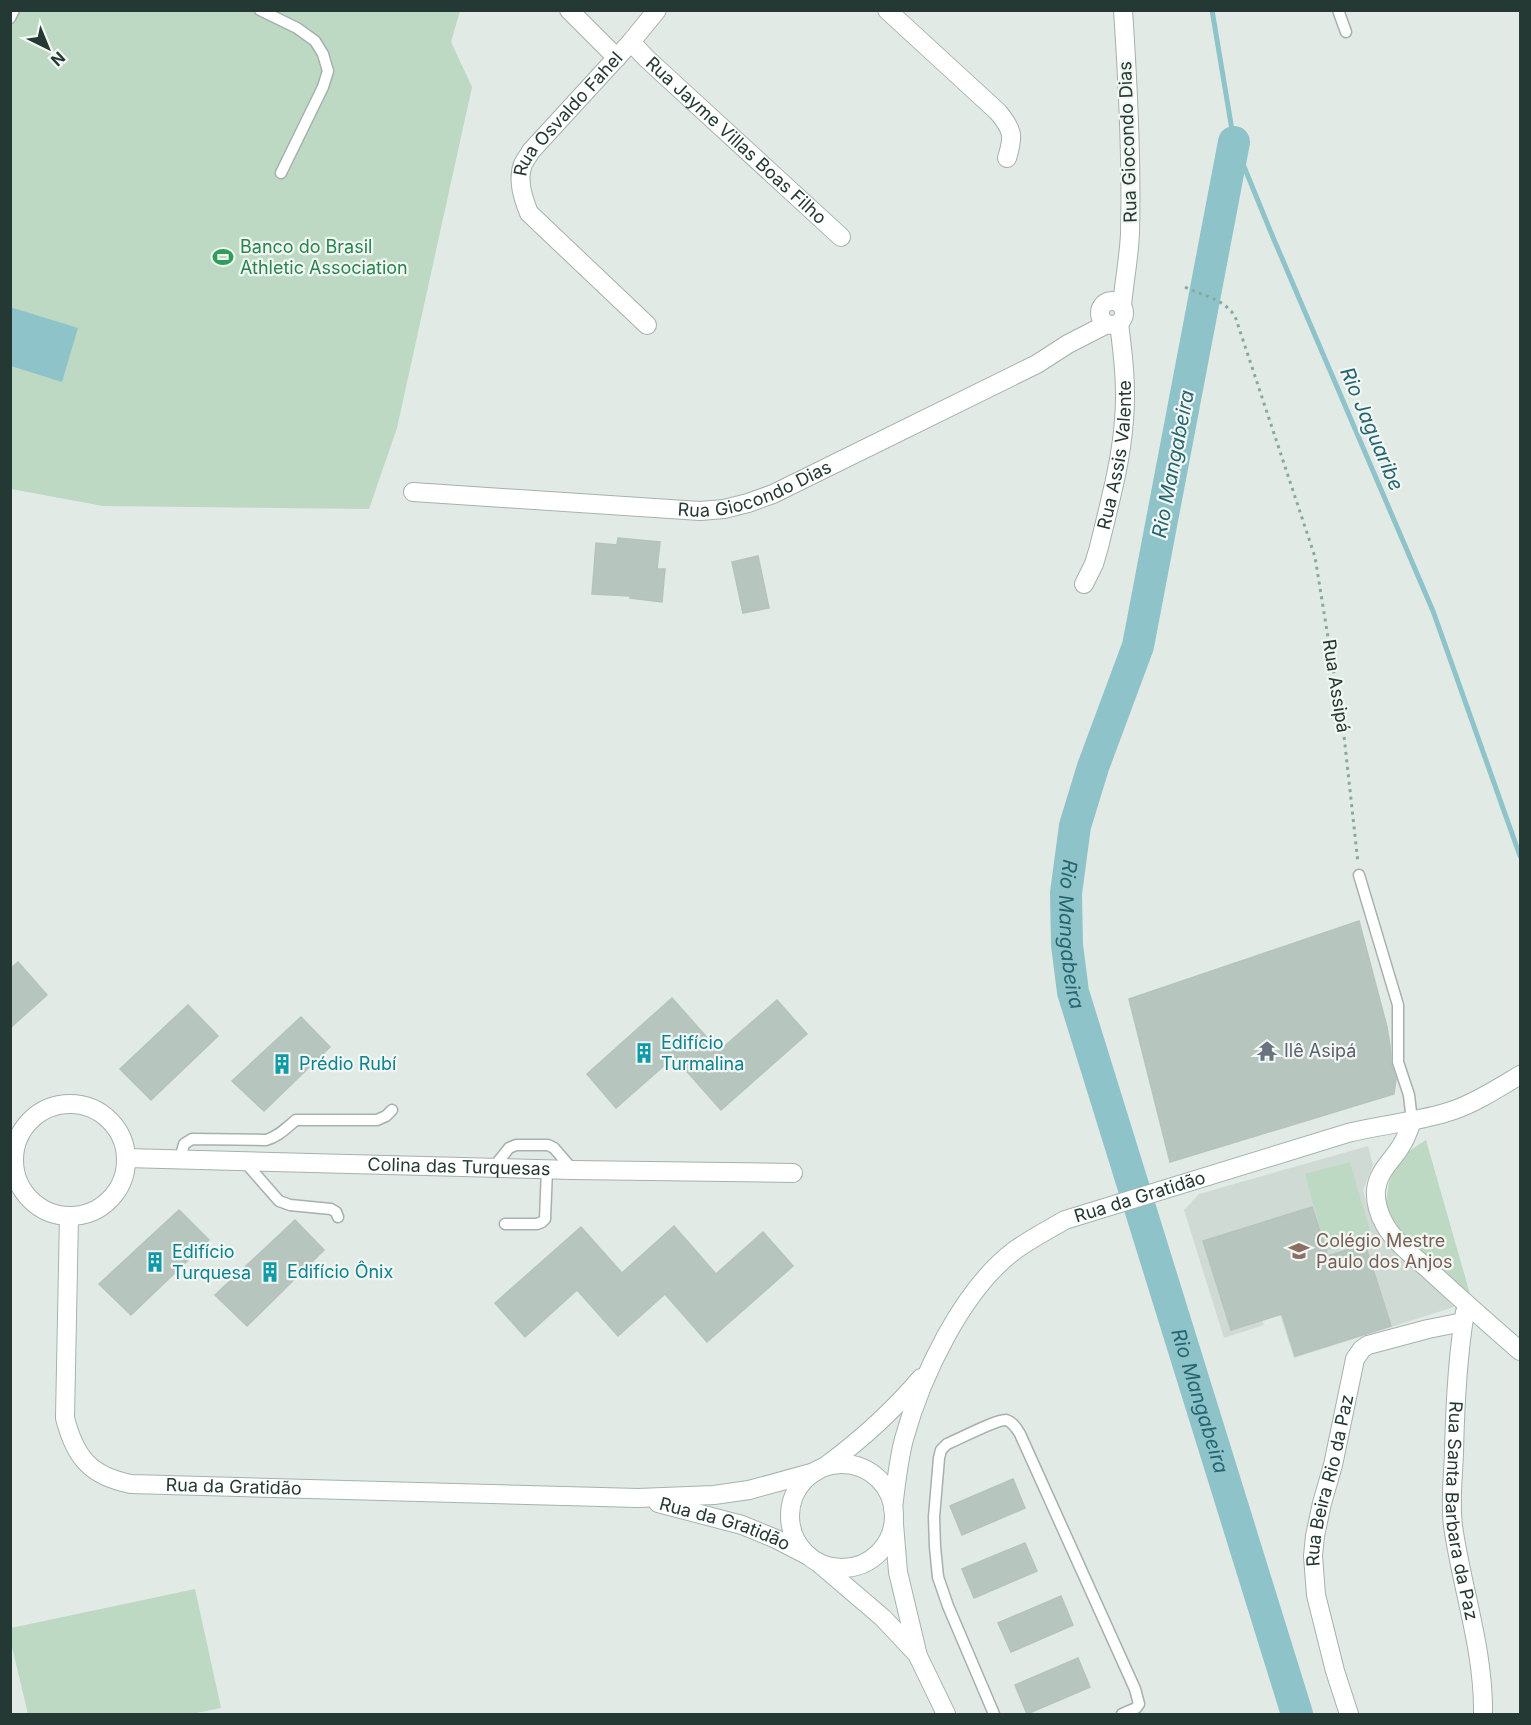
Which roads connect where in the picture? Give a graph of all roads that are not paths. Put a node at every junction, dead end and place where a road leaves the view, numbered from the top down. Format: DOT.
graph roads {
  1 [pos="14,10"];
  2 [pos="260,10"];
  3 [pos="569,10"];
  4 [pos="657,10"];
  5 [pos="887,10"];
  6 [pos="1123,10"];
  7 [pos="1338,10"];
  8 [pos="10,18"];
  9 [pos="1347,32"];
  10 [pos="631,42"];
  11 [pos="617,58"];
  12 [pos="1006,158"];
  13 [pos="280,173"];
  14 [pos="841,237"];
  15 [pos="1111,313"];
  16 [pos="647,325"];
  17 [pos="413,492"];
  18 [pos="1084,584"];
  19 [pos="1359,875"];
  20 [pos="1521,1075"];
  21 [pos="392,1110"];
  22 [pos="1455,1110"];
  23 [pos="1412,1121"];
  24 [pos="241,1140"];
  25 [pos="1400,1148"];
  26 [pos="12,1154"];
  27 [pos="126,1158"];
  28 [pos="180,1159"];
  29 [pos="243,1161"];
  30 [pos="493,1168"];
  31 [pos="547,1169"];
  32 [pos="573,1170"];
  33 [pos="793,1173"];
  34 [pos="69,1216"];
  35 [pos="338,1217"];
  36 [pos="505,1224"];
  37 [pos="1465,1313"];
  38 [pos="1521,1351"];
  39 [pos="930,1368"];
  40 [pos="820,1469"];
  41 [pos="639,1498"];
  42 [pos="894,1512"];
  43 [pos="814,1559"];
  44 [pos="918,1656"];
  45 [pos="946,1714"];
  46 [pos="994,1714"];
  47 [pos="1122,1714"];
  48 [pos="1349,1714"];
  49 [pos="1483,1714"];
  1 -- 8 [label="lane"];
  2 -- 13 [label="lane"];
  3 -- 11 [label="street, Rua Jayme Villas Boas Filho"];
  4 -- 10 [label="street, Rua Osvaldo Fahel"];
  5 -- 12 [label="street"];
  6 -- 15 [label="street, Rua Giocondo Dias"];
  7 -- 9 [label="lane"];
  10 -- 11 [label="street, Rua Osvaldo Fahel"];
  10 -- 14 [label="street, Rua Jayme Villas Boas Filho"];
  11 -- 16 [label="street, Rua Osvaldo Fahel"];
  15 -- 17 [label="street, Rua Giocondo Dias"];
  15 -- 18 [label="street, Rua Assis Valente"];
  19 -- 23 [label="lane"];
  20 -- 22 [label="street, Rua da Gratidão"];
  21 -- 24 [label="lane"];
  22 -- 23 [label="street, Rua da Gratidão"];
  22 -- 25 [label="street"];
  23 -- 25 [label="street"];
  23 -- 39 [label="street, Rua da Gratidão"];
  24 -- 28 [label="lane"];
  24 -- 29 [label="lane"];
  25 -- 37 [label="street"];
  26 -- 27 [label="street"];
  26 -- 34 [label="street"];
  27 -- 28 [label="street, Colina das Turquesas"];
  27 -- 34 [label="street"];
  28 -- 29 [label="street, Colina das Turquesas"];
  29 -- 30 [label="street, Colina das Turquesas"];
  29 -- 35 [label="lane"];
  30 -- 31 [label="street, Colina das Turquesas"];
  30 -- 32 [label="lane"];
  31 -- 32 [label="street, Colina das Turquesas"];
  31 -- 36 [label="lane"];
  32 -- 33 [label="street, Colina das Turquesas"];
  34 -- 41 [label="street, Rua da Gratidão"];
  37 -- 38 [label="street"];
  37 -- 48 [label="street, Rua Beira Rio da Paz"];
  37 -- 49 [label="street, Rua Santa Barbara da Paz"];
  39 -- 40 [label="street, Rua da Gratidão"];
  39 -- 42 [label="street, Rua da Gratidão"];
  40 -- 41 [label="street, Rua da Gratidão"];
  40 -- 42 [label="street"];
  40 -- 43 [label="street"];
  41 -- 43 [label="street, Rua da Gratidão"];
  42 -- 43 [label="street"];
  42 -- 44 [label="street"];
  43 -- 44 [label="street"];
  44 -- 45 [label="street"];
  46 -- 47 [label="lane"];
}
